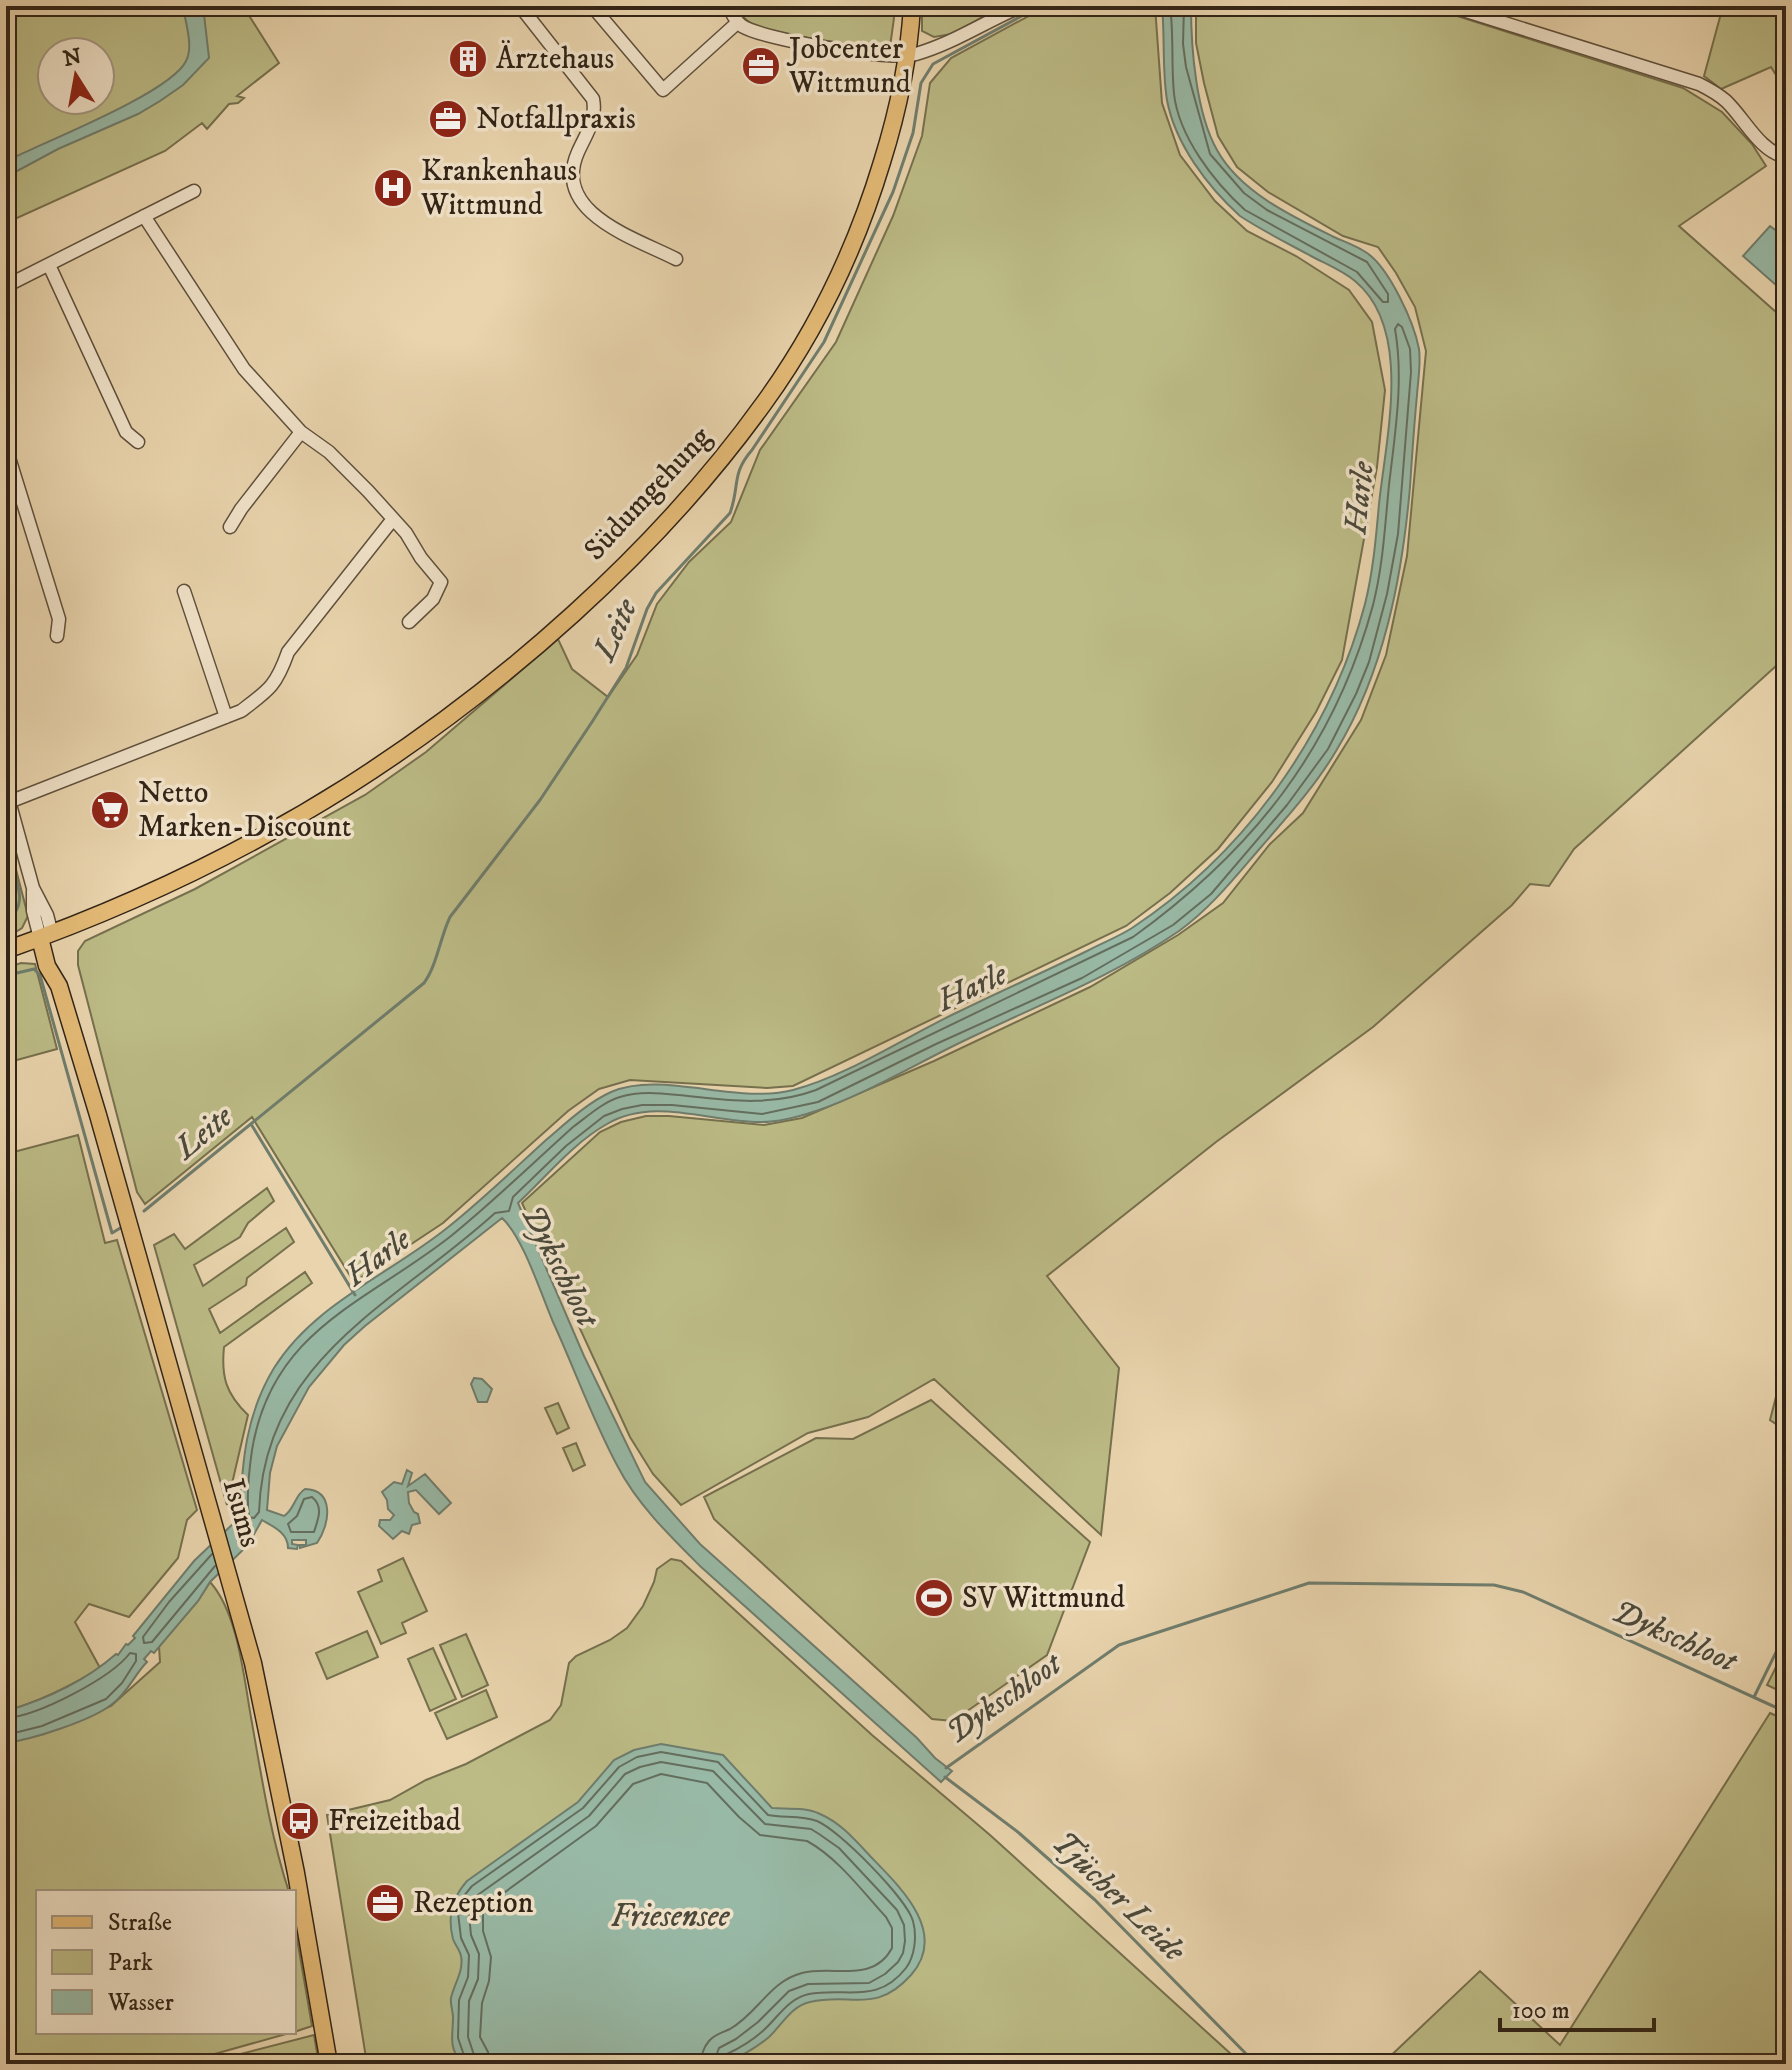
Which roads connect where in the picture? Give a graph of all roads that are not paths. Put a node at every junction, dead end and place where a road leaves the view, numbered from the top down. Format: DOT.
graph roads {
  1 [pos="520,6"];
  2 [pos="592,6"];
  3 [pos="728,6"];
  4 [pos="912,6"];
  5 [pos="1022,6"];
  6 [pos="1450,6"];
  7 [pos="737,23"];
  8 [pos="906,55"];
  9 [pos="1786,157"];
  10 [pos="194,191"];
  11 [pos="144,216"];
  12 [pos="676,259"];
  13 [pos="49,265"];
  14 [pos="6,286"];
  15 [pos="301,432"];
  16 [pos="138,442"];
  17 [pos="6,448"];
  18 [pos="393,519"];
  19 [pos="230,527"];
  20 [pos="184,591"];
  21 [pos="409,622"];
  22 [pos="57,636"];
  23 [pos="226,717"];
  24 [pos="8,796"];
  25 [pos="46,936"];
  26 [pos="6,950"];
  27 [pos="329,2064"];
  1 -- 12 [label="street"];
  2 -- 7 [label="street"];
  3 -- 7 [label="street"];
  4 -- 8 [label="main road, Südumgehung"];
  5 -- 8 [label="street"];
  6 -- 9 [label="street"];
  7 -- 8 [label="street"];
  8 -- 25 [label="main road, Südumgehung"];
  10 -- 11 [label="street"];
  11 -- 13 [label="street"];
  11 -- 15 [label="street"];
  13 -- 14 [label="street"];
  13 -- 16 [label="street"];
  15 -- 18 [label="street"];
  15 -- 19 [label="street"];
  17 -- 22 [label="street"];
  18 -- 21 [label="street"];
  18 -- 23 [label="street"];
  20 -- 23 [label="street"];
  23 -- 24 [label="street"];
  24 -- 25 [label="street"];
  25 -- 26 [label="main road"];
  25 -- 27 [label="main road, Isums"];
}
